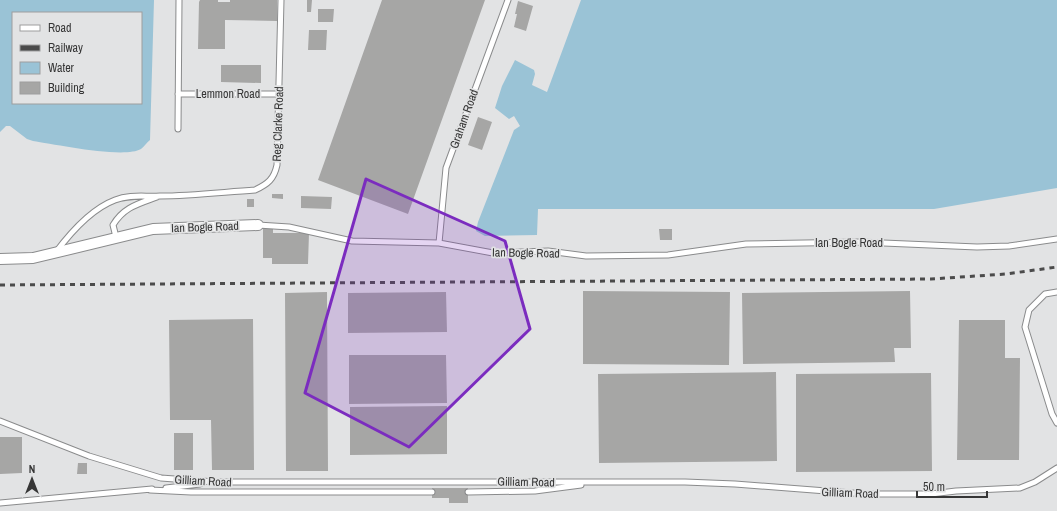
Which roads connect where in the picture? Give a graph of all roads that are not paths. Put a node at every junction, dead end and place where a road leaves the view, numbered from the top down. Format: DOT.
graph roads {
  1 [pos="179,0"];
  2 [pos="280,0"];
  3 [pos="508,0"];
  4 [pos="178,94"];
  5 [pos="279,94"];
  6 [pos="178,130"];
  7 [pos="160,196"];
  8 [pos="258,226"];
  9 [pos="116,237"];
  10 [pos="1057,239"];
  11 [pos="439,243"];
  12 [pos="56,253"];
  13 [pos="0,259"];
  14 [pos="1057,292"];
  15 [pos="0,421"];
  16 [pos="1057,423"];
  17 [pos="1057,468"];
  18 [pos="215,482"];
  19 [pos="598,483"];
  20 [pos="150,490"];
  21 [pos="432,492"];
  22 [pos="468,492"];
  23 [pos="0,503"];
  1 -- 4 [label="lane, Lemmon Road"];
  2 -- 5 [label="lane, Reg Clarke Road"];
  3 -- 11 [label="lane, Graham Road"];
  4 -- 5 [label="lane, Lemmon Road"];
  4 -- 6 [label="lane, Lemmon Road"];
  5 -- 7 [label="lane, Reg Clarke Road"];
  7 -- 9 [label="lane"];
  7 -- 12 [label="lane"];
  8 -- 9 [label="street, Ian Bogle Road"];
  8 -- 11 [label="lane, Ian Bogle Road"];
  9 -- 12 [label="street, Ian Bogle Road"];
  10 -- 11 [label="lane, Ian Bogle Road"];
  12 -- 13 [label="street, Ian Bogle Road"];
  14 -- 16 [label="lane"];
  15 -- 18 [label="lane, Gilliam Road"];
  17 -- 19 [label="lane, Gilliam Road"];
  18 -- 19 [label="lane, Gilliam Road"];
  18 -- 20 [label="lane"];
  19 -- 22 [label="lane"];
  20 -- 21 [label="lane"];
  20 -- 23 [label="lane"];
}
